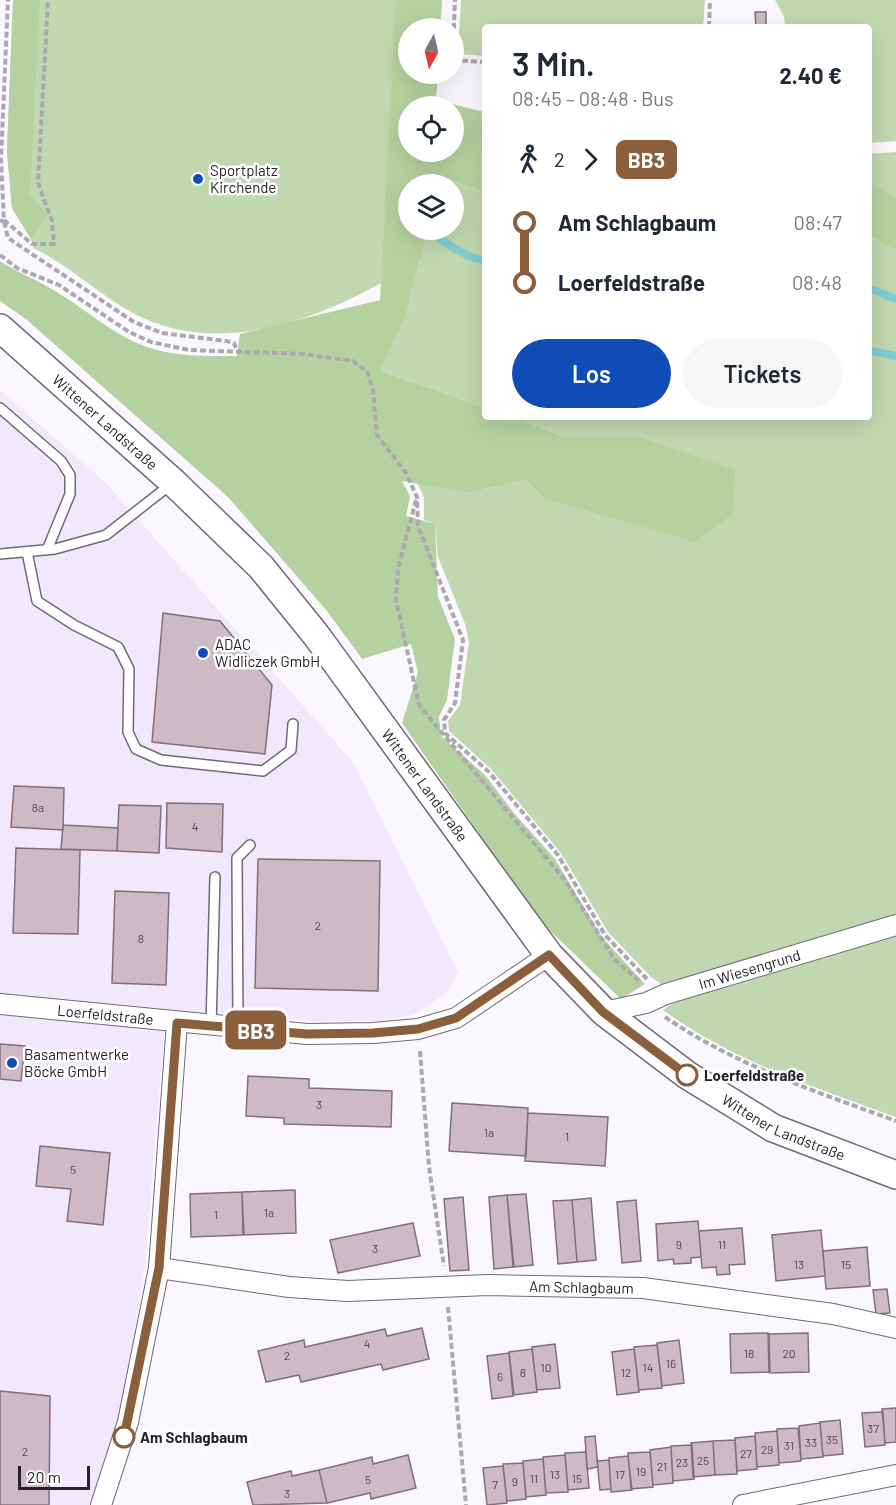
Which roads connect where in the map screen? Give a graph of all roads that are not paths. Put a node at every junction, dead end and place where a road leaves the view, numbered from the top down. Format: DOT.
graph roads {
  1 [pos="0,328"];
  2 [pos="0,408"];
  3 [pos="173,482"];
  4 [pos="47,550"];
  5 [pos="27,552"];
  6 [pos="0,554"];
  7 [pos="294,724"];
  8 [pos="250,845"];
  9 [pos="215,877"];
  10 [pos="896,925"];
  11 [pos="549,955"];
  12 [pos="0,1004"];
  13 [pos="603,1012"];
  14 [pos="177,1023"];
  15 [pos="211,1026"];
  16 [pos="238,1029"];
  17 [pos="896,1175"];
  18 [pos="159,1268"];
  19 [pos="896,1328"];
  20 [pos="896,1475"];
  21 [pos="102,1505"];
  22 [pos="743,1505"];
  1 -- 3 [label="main road, Wittener Landstraße"];
  2 -- 4 [label="lane"];
  3 -- 4 [label="lane"];
  3 -- 11 [label="main road, Wittener Landstraße"];
  4 -- 5 [label="lane"];
  5 -- 6 [label="lane"];
  5 -- 7 [label="lane"];
  8 -- 16 [label="lane"];
  9 -- 15 [label="lane"];
  10 -- 13 [label="street, Im Wiesengrund"];
  11 -- 13 [label="main road, Wittener Landstraße"];
  11 -- 16 [label="street, Loerfeldstraße"];
  12 -- 14 [label="street, Loerfeldstraße"];
  13 -- 17 [label="main road, Wittener Landstraße"];
  14 -- 15 [label="street, Loerfeldstraße"];
  14 -- 18 [label="street"];
  15 -- 16 [label="street, Loerfeldstraße"];
  18 -- 19 [label="street, Am Schlagbaum"];
  18 -- 21 [label="street"];
  20 -- 22 [label="street"];
}
